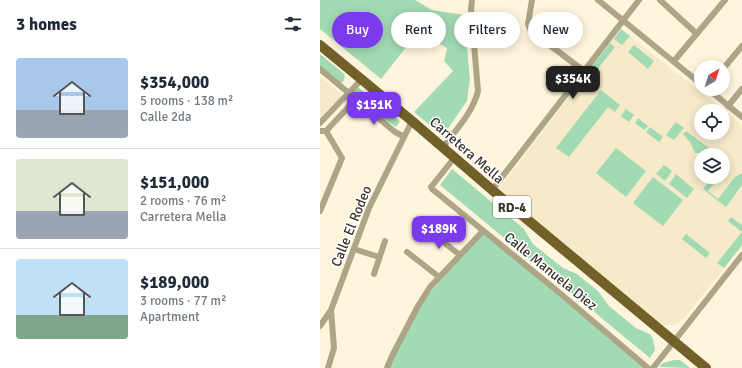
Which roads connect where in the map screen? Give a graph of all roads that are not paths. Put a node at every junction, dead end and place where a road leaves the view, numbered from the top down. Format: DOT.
graph roads {
  1 [pos="472,0"];
  2 [pos="532,0"];
  3 [pos="598,0"];
  4 [pos="639,0"];
  5 [pos="660,0"];
  6 [pos="725,0"];
  7 [pos="623,20"];
  8 [pos="696,34"];
  9 [pos="320,45"];
  10 [pos="742,46"];
  11 [pos="674,61"];
  12 [pos="730,61"];
  13 [pos="320,69"];
  14 [pos="584,72"];
  15 [pos="694,78"];
  16 [pos="362,79"];
  17 [pos="742,89"];
  18 [pos="348,92"];
  19 [pos="716,96"];
  20 [pos="356,99"];
  21 [pos="385,99"];
  22 [pos="726,104"];
  23 [pos="730,104"];
  24 [pos="730,108"];
  25 [pos="372,114"];
  26 [pos="742,117"];
  27 [pos="412,121"];
  28 [pos="320,123"];
  29 [pos="323,131"];
  30 [pos="403,136"];
  31 [pos="443,147"];
  32 [pos="455,157"];
  33 [pos="492,190"];
  34 [pos="320,211"];
  35 [pos="429,231"];
  36 [pos="483,231"];
  37 [pos="385,242"];
  38 [pos="354,248"];
  39 [pos="407,252"];
  40 [pos="460,255"];
  41 [pos="742,256"];
  42 [pos="379,257"];
  43 [pos="374,274"];
  44 [pos="439,277"];
  45 [pos="331,310"];
  46 [pos="320,326"];
  47 [pos="674,341"];
  48 [pos="328,368"];
  49 [pos="387,368"];
  50 [pos="648,368"];
  51 [pos="653,368"];
  52 [pos="706,368"];
  1 -- 31 [label="street"];
  2 -- 14 [label="street"];
  3 -- 7 [label="street"];
  4 -- 7 [label="street"];
  5 -- 8 [label="street"];
  6 -- 8 [label="street"];
  7 -- 11 [label="street"];
  7 -- 14 [label="street"];
  8 -- 11 [label="street"];
  9 -- 16 [label="main road, Carretera Mella / RD-4"];
  10 -- 12 [label="street"];
  11 -- 15 [label="street"];
  13 -- 18 [label="street"];
  14 -- 33 [label="street"];
  16 -- 18 [label="street"];
  16 -- 21 [label="main road, Carretera Mella / RD-4"];
  17 -- 23 [label="street"];
  18 -- 20 [label="street"];
  18 -- 28 [label="street"];
  19 -- 22 [label="street"];
  20 -- 25 [label="street"];
  20 -- 29 [label="street"];
  21 -- 25 [label="street"];
  21 -- 27 [label="main road, Carretera Mella / RD-4"];
  24 -- 26 [label="street"];
  25 -- 30 [label="street"];
  27 -- 30 [label="street, Calle El Rodeo"];
  27 -- 31 [label="main road, Carretera Mella / RD-4"];
  29 -- 34 [label="street"];
  30 -- 38 [label="street, Calle El Rodeo"];
  31 -- 32 [label="main road, Carretera Mella / RD-4"];
  32 -- 33 [label="main road, Carretera Mella / RD-4"];
  32 -- 36 [label="street, Calle Manuela Diez"];
  33 -- 47 [label="main road, Carretera Mella / RD-4"];
  35 -- 40 [label="street"];
  36 -- 40 [label="street"];
  36 -- 50 [label="street, Calle Manuela Diez"];
  37 -- 42 [label="street"];
  38 -- 42 [label="street"];
  38 -- 45 [label="street, Calle El Rodeo"];
  39 -- 44 [label="street"];
  40 -- 44 [label="street"];
  41 -- 47 [label="street"];
  42 -- 43 [label="street"];
  44 -- 49 [label="street"];
  45 -- 46 [label="street"];
  45 -- 48 [label="street, Calle El Rodeo"];
  47 -- 51 [label="street"];
  47 -- 52 [label="main road, Carretera Mella / RD-4"];
}
